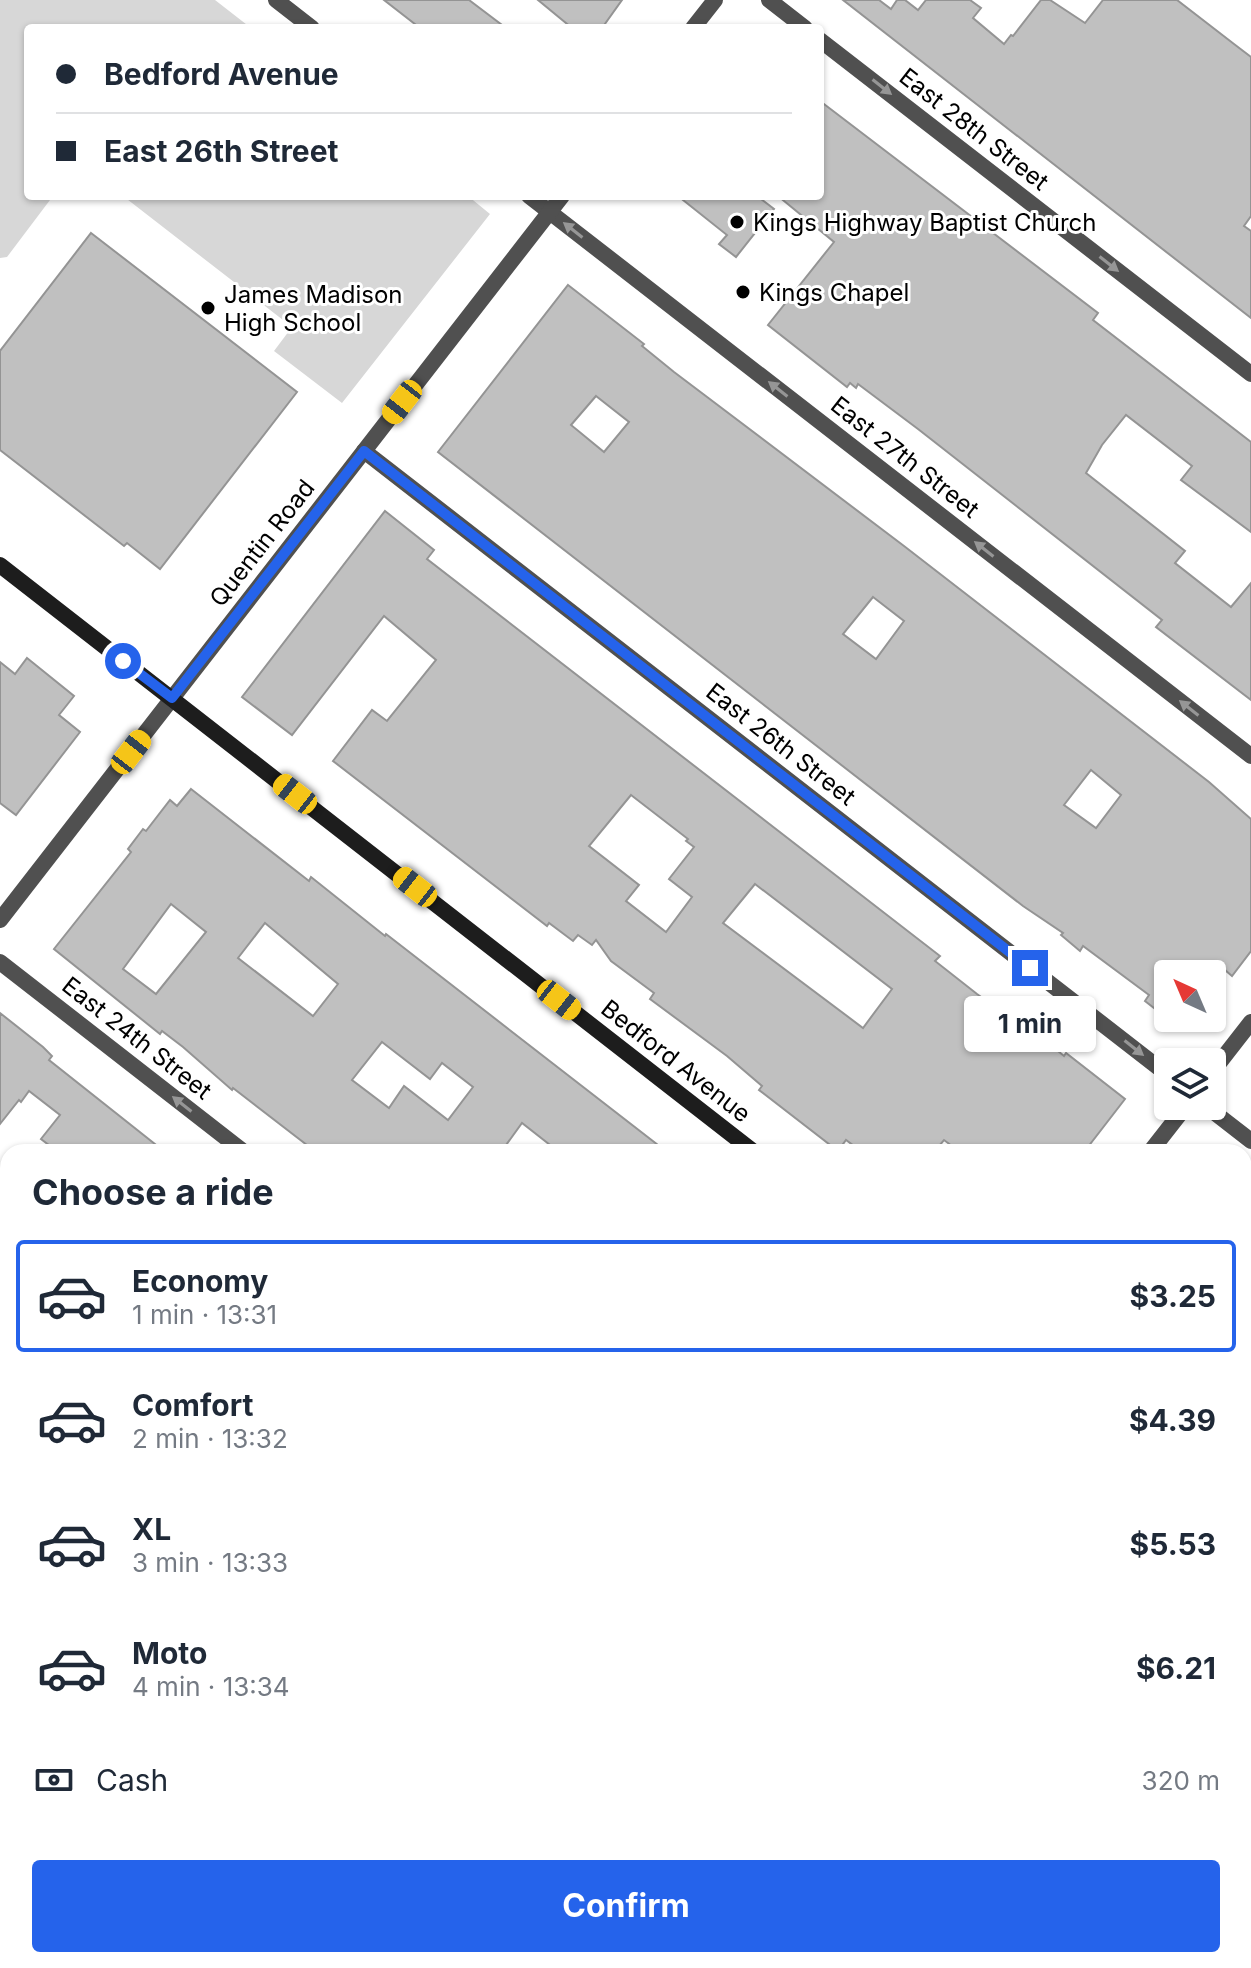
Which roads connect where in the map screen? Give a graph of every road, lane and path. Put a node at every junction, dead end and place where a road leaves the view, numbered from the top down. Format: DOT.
graph roads {
  1 [pos="276,0"];
  2 [pos="715,0"];
  3 [pos="769,0"];
  4 [pos="307,24"];
  5 [pos="696,24"];
  6 [pos="800,24"];
  7 [pos="824,43"];
  8 [pos="534,200"];
  9 [pos="559,200"];
  10 [pos="550,212"];
  11 [pos="1251,374"];
  12 [pos="364,451"];
  13 [pos="0,565"];
  14 [pos="172,698"];
  15 [pos="1251,756"];
  16 [pos="0,920"];
  17 [pos="0,962"];
  18 [pos="1251,1022"];
  19 [pos="1226,1054"];
  20 [pos="1154,1064"];
  21 [pos="1175,1120"];
  22 [pos="1224,1120"];
  23 [pos="1251,1141"];
  24 [pos="234,1144"];
  25 [pos="744,1144"];
  26 [pos="1156,1144"];
  1 -- 4 [label="street"];
  2 -- 5 [label="street"];
  3 -- 6 [label="street"];
  7 -- 11 [label="street, East 28th Street, one-way"];
  8 -- 10 [label="street, East 27th Street"];
  9 -- 10 [label="street, Quentin Road"];
  10 -- 12 [label="street, Quentin Road"];
  15 -- 10 [label="street, East 27th Street, one-way"];
  12 -- 14 [label="street, Quentin Road"];
  12 -- 20 [label="street, East 26th Street, one-way"];
  13 -- 14 [label="main road, Bedford Avenue"];
  14 -- 16 [label="street, Quentin Road"];
  14 -- 25 [label="main road, Bedford Avenue"];
  24 -- 17 [label="street, East 24th Street, one-way"];
  18 -- 19 [label="street"];
  21 -- 26 [label="street"];
  22 -- 23 [label="street"];
}
